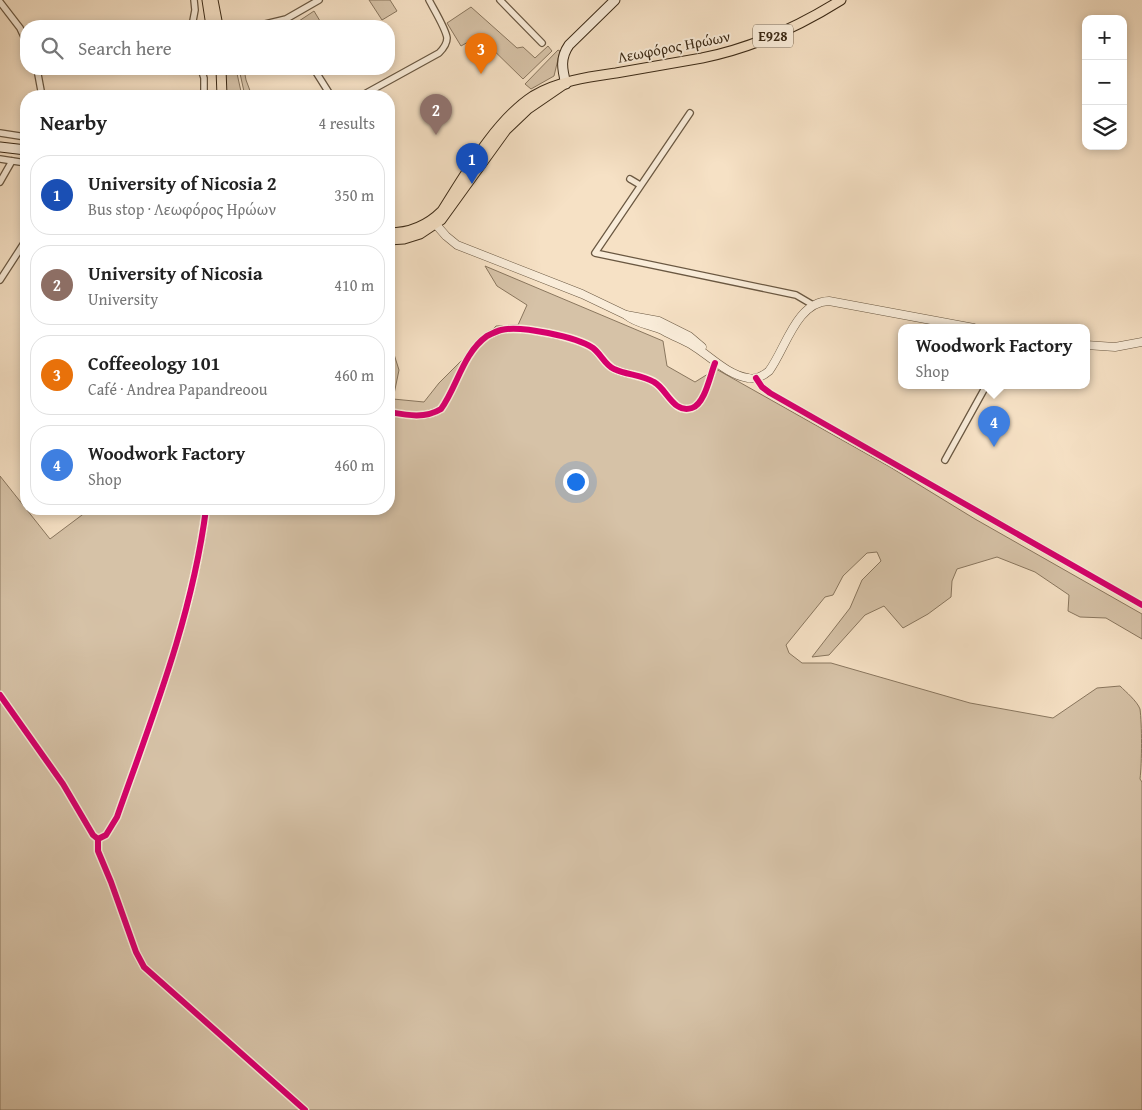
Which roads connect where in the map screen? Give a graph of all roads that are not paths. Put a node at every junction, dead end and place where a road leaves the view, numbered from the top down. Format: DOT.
graph roads {
  1 [pos="8,0"];
  2 [pos="194,0"];
  3 [pos="207,0"];
  4 [pos="319,0"];
  5 [pos="430,0"];
  6 [pos="500,0"];
  7 [pos="615,0"];
  8 [pos="841,0"];
  9 [pos="1,3"];
  10 [pos="214,4"];
  11 [pos="286,19"];
  12 [pos="193,20"];
  13 [pos="210,20"];
  14 [pos="217,20"];
  15 [pos="221,20"];
  16 [pos="282,20"];
  17 [pos="20,28"];
  18 [pos="542,43"];
  19 [pos="39,75"];
  20 [pos="203,75"];
  21 [pos="216,75"];
  22 [pos="221,75"];
  23 [pos="318,75"];
  24 [pos="564,84"];
  25 [pos="41,90"];
  26 [pos="204,90"];
  27 [pos="217,90"];
  28 [pos="222,90"];
  29 [pos="326,90"];
  30 [pos="372,90"];
  31 [pos="690,114"];
  32 [pos="0,133"];
  33 [pos="20,136"];
  34 [pos="0,147"];
  35 [pos="20,149"];
  36 [pos="0,159"];
  37 [pos="12,161"];
  38 [pos="20,162"];
  39 [pos="630,179"];
  40 [pos="0,182"];
  41 [pos="640,186"];
  42 [pos="434,222"];
  43 [pos="395,232"];
  44 [pos="395,240"];
  45 [pos="20,249"];
  46 [pos="0,280"];
  47 [pos="813,305"];
  48 [pos="626,315"];
  49 [pos="952,324"];
  50 [pos="1142,342"];
  51 [pos="1090,345"];
  52 [pos="715,363"];
  53 [pos="726,368"];
  54 [pos="756,378"];
  55 [pos="984,389"];
  56 [pos="395,413"];
  57 [pos="945,460"];
  58 [pos="205,515"];
  59 [pos="1142,605"];
  60 [pos="0,695"];
  61 [pos="98,839"];
  62 [pos="305,1110"];
  1 -- 9 [label="street"];
  2 -- 12 [label="street"];
  3 -- 13 [label="main road"];
  4 -- 11 [label="street"];
  5 -- 30 [label="street"];
  6 -- 18 [label="street"];
  7 -- 24 [label="main road"];
  8 -- 24 [label="main road, Λεωφόρος Ηρώων / E928"];
  9 -- 17 [label="street"];
  10 -- 14 [label="main road"];
  10 -- 15 [label="street"];
  11 -- 16 [label="street"];
  19 -- 25 [label="street"];
  20 -- 26 [label="street"];
  21 -- 27 [label="main road"];
  22 -- 28 [label="main road"];
  23 -- 29 [label="street"];
  24 -- 42 [label="main road, Λεωφόρος Ηρώων"];
  31 -- 41 [label="street"];
  32 -- 33 [label="street"];
  34 -- 35 [label="main road"];
  36 -- 37 [label="street"];
  37 -- 38 [label="street"];
  37 -- 40 [label="street"];
  39 -- 41 [label="street"];
  41 -- 47 [label="street"];
  42 -- 43 [label="main road, Λεωφόρος Ηρώων"];
  42 -- 44 [label="main road, Λεωφόρος Ηρώων"];
  42 -- 48 [label="street"];
  45 -- 46 [label="street"];
  47 -- 49 [label="street"];
  47 -- 54 [label="street"];
  48 -- 52 [label="street"];
  48 -- 53 [label="street"];
  50 -- 51 [label="street"];
  52 -- 53 [label="street"];
  52 -- 56 [label="street"];
  53 -- 54 [label="street"];
  54 -- 59 [label="street"];
  55 -- 57 [label="street"];
  58 -- 61 [label="street"];
  60 -- 61 [label="street"];
  61 -- 62 [label="street"];
}
